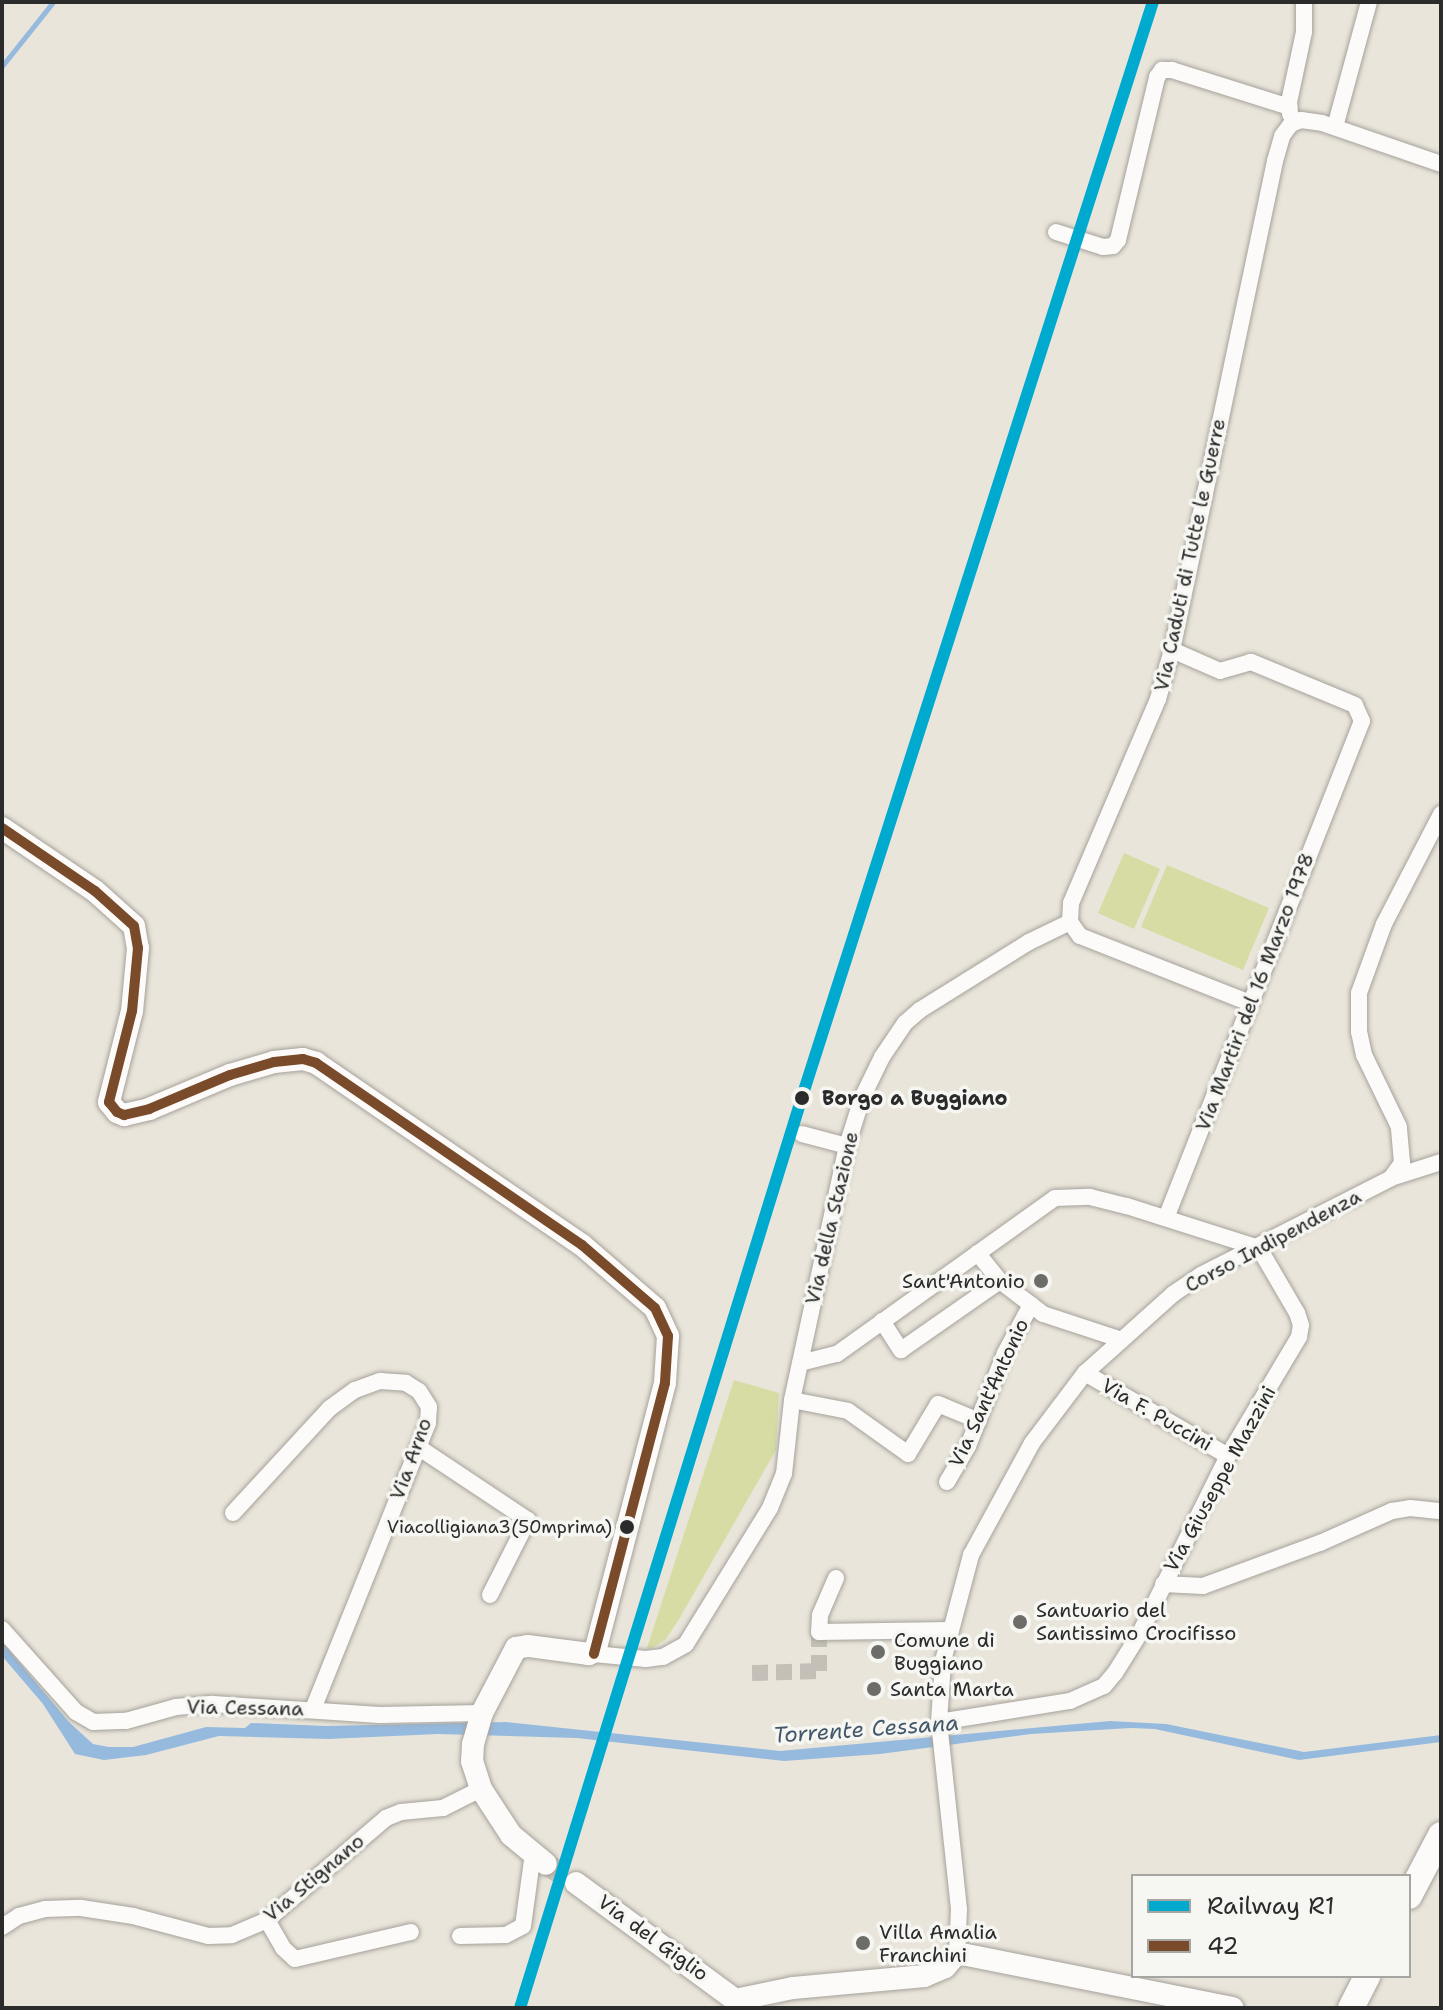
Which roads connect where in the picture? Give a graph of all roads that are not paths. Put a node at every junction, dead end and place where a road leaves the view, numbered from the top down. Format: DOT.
graph roads {
  1 [pos="1304,2"];
  2 [pos="1369,2"];
  3 [pos="1290,115"];
  4 [pos="1335,127"];
  5 [pos="1441,164"];
  6 [pos="1056,232"];
  7 [pos="1172,650"];
  8 [pos="1441,814"];
  9 [pos="2,828"];
  10 [pos="1070,922"];
  11 [pos="1250,1003"];
  12 [pos="802,1134"];
  13 [pos="847,1146"];
  14 [pos="1441,1162"];
  15 [pos="1391,1178"];
  16 [pos="1166,1218"];
  17 [pos="1259,1248"];
  18 [pos="977,1253"];
  19 [pos="1000,1281"];
  20 [pos="1031,1305"];
  21 [pos="882,1321"];
  22 [pos="1119,1339"];
  23 [pos="798,1371"];
  24 [pos="1085,1373"];
  25 [pos="792,1400"];
  26 [pos="979,1421"];
  27 [pos="418,1447"];
  28 [pos="1228,1456"];
  29 [pos="947,1482"];
  30 [pos="1441,1511"];
  31 [pos="233,1513"];
  32 [pos="836,1578"];
  33 [pos="1163,1584"];
  34 [pos="490,1595"];
  35 [pos="2,1629"];
  36 [pos="950,1630"];
  37 [pos="594,1654"];
  38 [pos="313,1709"];
  39 [pos="482,1713"];
  40 [pos="939,1722"];
  41 [pos="481,1789"];
  42 [pos="1441,1835"];
  43 [pos="540,1858"];
  44 [pos="576,1883"];
  45 [pos="1411,1892"];
  46 [pos="267,1920"];
  47 [pos="2,1927"];
  48 [pos="411,1932"];
  49 [pos="460,1936"];
  50 [pos="957,1953"];
  51 [pos="1366,1978"];
  52 [pos="727,2004"];
  53 [pos="1221,2007"];
  54 [pos="1351,2008"];
  1 -- 3 [label="street, Via Caduti di Tutte le Guerre"];
  2 -- 4 [label="street"];
  3 -- 4 [label="street"];
  3 -- 6 [label="street"];
  3 -- 7 [label="street, Via Caduti di Tutte le Guerre"];
  4 -- 5 [label="street"];
  7 -- 10 [label="street, Via Caduti di Tutte le Guerre"];
  7 -- 11 [label="street, Via Martiri del 16 Marzo 1978"];
  8 -- 15 [label="street"];
  9 -- 37 [label="street"];
  10 -- 11 [label="street"];
  10 -- 13 [label="street, Via della Stazione"];
  11 -- 16 [label="street, Via Martiri del 16 Marzo 1978"];
  12 -- 13 [label="street"];
  13 -- 23 [label="street, Via della Stazione"];
  14 -- 15 [label="street, Corso Indipendenza"];
  15 -- 17 [label="street, Corso Indipendenza"];
  16 -- 17 [label="street"];
  16 -- 18 [label="street"];
  17 -- 22 [label="street, Corso Indipendenza"];
  17 -- 28 [label="street, Via Giuseppe Mazzini"];
  18 -- 19 [label="street"];
  18 -- 21 [label="street"];
  19 -- 20 [label="street"];
  19 -- 21 [label="street"];
  20 -- 22 [label="street"];
  20 -- 26 [label="street, Via Sant'Antonio"];
  21 -- 23 [label="street"];
  22 -- 24 [label="street, Corso Indipendenza"];
  23 -- 25 [label="street, Via della Stazione"];
  24 -- 28 [label="street, Via F. Puccini"];
  24 -- 36 [label="street, Corso Indipendenza"];
  25 -- 26 [label="street"];
  25 -- 37 [label="street, Via della Stazione"];
  26 -- 29 [label="street, Via Sant'Antonio"];
  27 -- 31 [label="street, Via Arno"];
  27 -- 34 [label="street"];
  27 -- 38 [label="street, Via Arno"];
  28 -- 33 [label="street, Via Giuseppe Mazzini"];
  30 -- 33 [label="street"];
  32 -- 36 [label="street"];
  33 -- 40 [label="street, Via Giuseppe Mazzini"];
  35 -- 38 [label="street, Via Cessana"];
  36 -- 40 [label="street, Corso Indipendenza"];
  37 -- 39 [label="street"];
  38 -- 39 [label="street, Via Cessana"];
  39 -- 41 [label="street"];
  40 -- 50 [label="street, Corso Indipendenza"];
  41 -- 43 [label="street"];
  41 -- 46 [label="street, Via Stignano"];
  42 -- 45 [label="main road"];
  43 -- 49 [label="street"];
  44 -- 52 [label="street, Via del Giglio"];
  46 -- 47 [label="street, Via Stignano"];
  46 -- 48 [label="street"];
  50 -- 52 [label="street, Via del Giglio"];
  50 -- 53 [label="street"];
  51 -- 54 [label="main road"];
}
